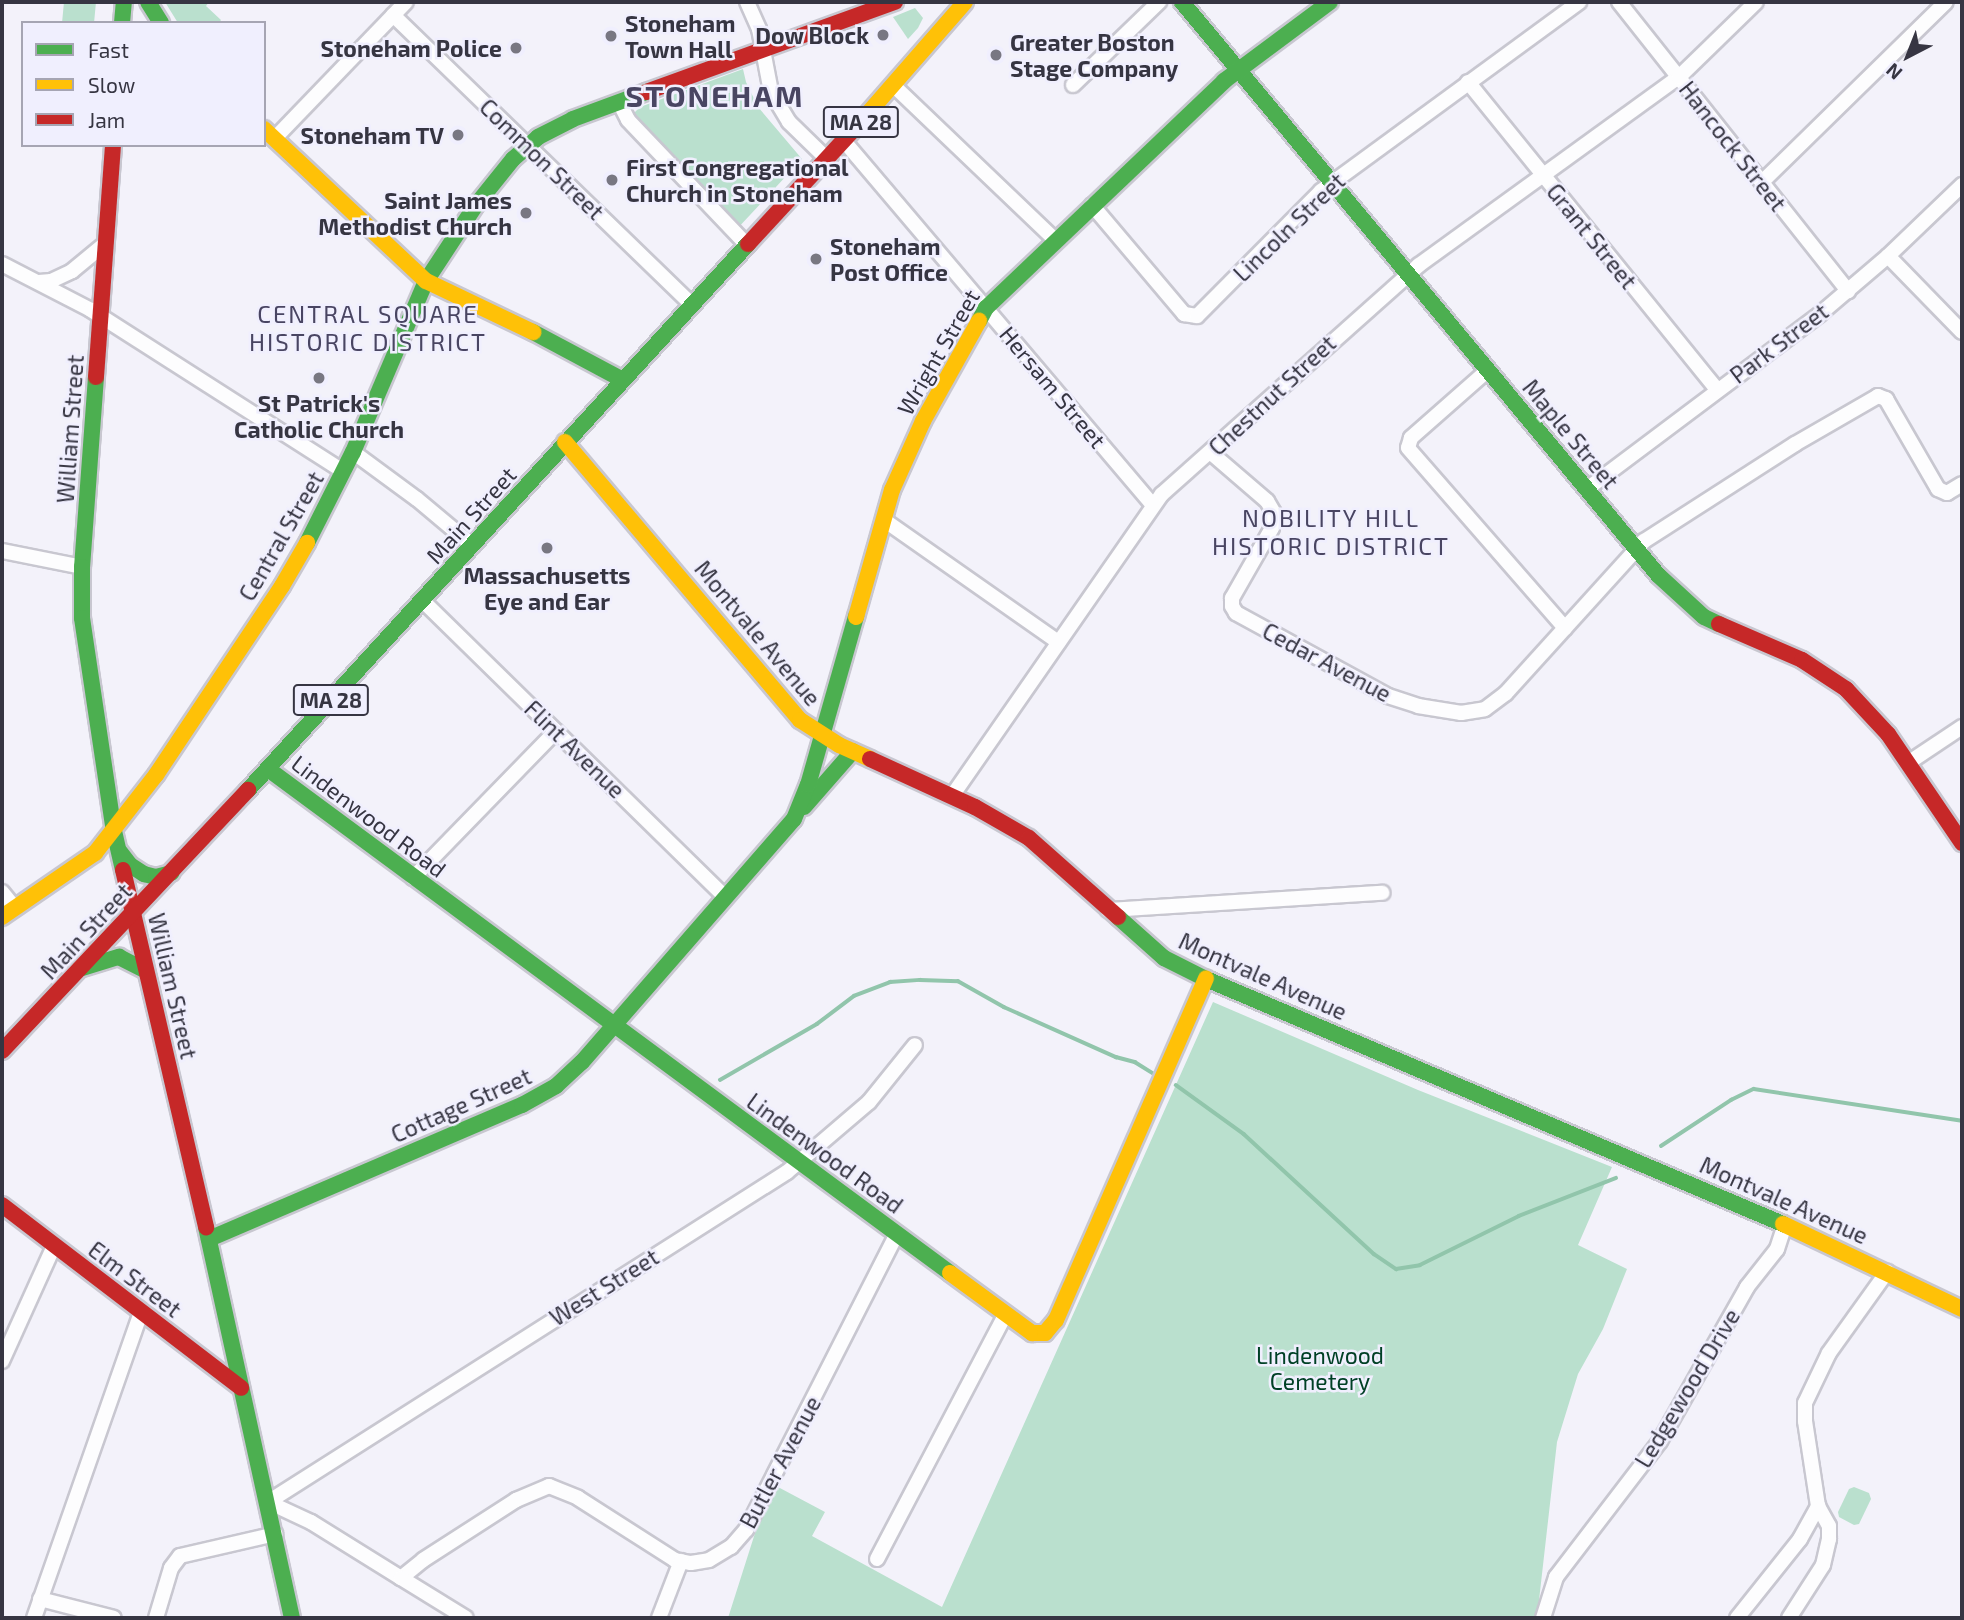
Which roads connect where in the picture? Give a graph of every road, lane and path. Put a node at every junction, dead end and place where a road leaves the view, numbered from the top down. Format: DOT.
graph roads {
  1 [pos="124,2"];
  2 [pos="148,2"];
  3 [pos="406,2"];
  4 [pos="747,2"];
  5 [pos="895,2"];
  6 [pos="965,2"];
  7 [pos="1159,2"];
  8 [pos="1182,2"];
  9 [pos="1330,2"];
  10 [pos="1579,2"];
  11 [pos="1619,2"];
  12 [pos="1756,2"];
  13 [pos="1946,2"];
  14 [pos="876,5"];
  15 [pos="393,15"];
  16 [pos="122,21"];
  17 [pos="160,21"];
  18 [pos="762,49"];
  19 [pos="1238,69"];
  20 [pos="1679,77"];
  21 [pos="1468,82"];
  22 [pos="893,85"];
  23 [pos="1073,85"];
  24 [pos="619,102"];
  25 [pos="269,134"];
  26 [pos="844,141"];
  27 [pos="528,145"];
  28 [pos="113,147"];
  29 [pos="827,159"];
  30 [pos="1542,173"];
  31 [pos="1332,181"];
  32 [pos="1762,182"];
  33 [pos="1962,185"];
  34 [pos="1092,205"];
  35 [pos="1055,240"];
  36 [pos="106,243"];
  37 [pos="746,244"];
  38 [pos="1888,256"];
  39 [pos="2,264"];
  40 [pos="1408,274"];
  41 [pos="426,281"];
  42 [pos="39,282"];
  43 [pos="1848,291"];
  44 [pos="690,303"];
  45 [pos="986,308"];
  46 [pos="101,316"];
  47 [pos="1962,332"];
  48 [pos="1489,370"];
  49 [pos="621,379"];
  50 [pos="1717,389"];
  51 [pos="565,442"];
  52 [pos="354,452"];
  53 [pos="1210,452"];
  54 [pos="344,472"];
  55 [pos="1962,484"];
  56 [pos="1587,489"];
  57 [pos="1153,505"];
  58 [pos="884,520"];
  59 [pos="473,546"];
  60 [pos="1636,548"];
  61 [pos="2,551"];
  62 [pos="82,567"];
  63 [pos="423,601"];
  64 [pos="1565,628"];
  65 [pos="1058,642"];
  66 [pos="1962,727"];
  67 [pos="556,731"];
  68 [pos="821,735"];
  69 [pos="853,751"];
  70 [pos="1908,763"];
  71 [pos="268,769"];
  72 [pos="952,796"];
  73 [pos="794,819"];
  74 [pos="114,831"];
  75 [pos="1962,844"];
  76 [pos="118,849"];
  77 [pos="171,873"];
  78 [pos="413,878"];
  79 [pos="2,892"];
  80 [pos="1382,893"];
  81 [pos="726,898"];
  82 [pos="1108,910"];
  83 [pos="8,912"];
  84 [pos="133,914"];
  85 [pos="82,968"];
  86 [pos="146,971"];
  87 [pos="1206,979"];
  88 [pos="613,1026"];
  89 [pos="915,1045"];
  90 [pos="2,1051"];
  91 [pos="800,1163"];
  92 [pos="2,1205"];
  93 [pos="1785,1225"];
  94 [pos="897,1234"];
  95 [pos="209,1239"];
  96 [pos="54,1246"];
  97 [pos="1886,1272"];
  98 [pos="1962,1309"];
  99 [pos="141,1313"];
  100 [pos="1005,1315"];
  101 [pos="2,1362"];
  102 [pos="241,1388"];
  103 [pos="268,1502"];
  104 [pos="1818,1506"];
  105 [pos="275,1534"];
  106 [pos="877,1559"];
  107 [pos="681,1562"];
  108 [pos="401,1578"];
  109 [pos="40,1599"];
  110 [pos="34,1618"];
  111 [pos="114,1618"];
  112 [pos="156,1618"];
  113 [pos="292,1618"];
  114 [pos="466,1618"];
  115 [pos="659,1618"];
  116 [pos="1543,1618"];
  117 [pos="1737,1618"];
  118 [pos="1789,1618"];
  1 -- 16 [label="street"];
  2 -- 17 [label="street"];
  3 -- 15 [label="street"];
  4 -- 18 [label="street"];
  5 -- 14 [label="street, Central Street"];
  6 -- 22 [label="street, Main Street / MA 28"];
  7 -- 23 [label="street"];
  8 -- 19 [label="street, Maple Street"];
  9 -- 19 [label="street, Wright Street"];
  10 -- 21 [label="street, Lincoln Street"];
  11 -- 20 [label="street, Hancock Street"];
  12 -- 20 [label="street, Chestnut Street"];
  13 -- 32 [label="street"];
  14 -- 18 [label="street, Central Street"];
  15 -- 25 [label="street"];
  15 -- 27 [label="street, Common Street"];
  18 -- 24 [label="street, Central Street"];
  18 -- 29 [label="street"];
  19 -- 31 [label="street, Maple Street"];
  19 -- 34 [label="street, Wright Street"];
  20 -- 30 [label="street, Chestnut Street"];
  20 -- 32 [label="street, Hancock Street"];
  21 -- 30 [label="street, Grant Street"];
  21 -- 31 [label="street, Lincoln Street"];
  22 -- 26 [label="street, Main Street / MA 28"];
  22 -- 35 [label="street"];
  24 -- 27 [label="street, Central Street"];
  24 -- 37 [label="street"];
  25 -- 41 [label="street"];
  26 -- 29 [label="street, Main Street / MA 28"];
  26 -- 45 [label="street, Hersam Street"];
  27 -- 41 [label="street, Central Street"];
  27 -- 44 [label="street, Common Street"];
  28 -- 36 [label="street, William Street"];
  29 -- 37 [label="street, Main Street / MA 28"];
  30 -- 40 [label="street, Chestnut Street"];
  30 -- 50 [label="street, Grant Street"];
  31 -- 34 [label="street, Lincoln Street"];
  31 -- 40 [label="street, Maple Street"];
  32 -- 43 [label="street, Hancock Street"];
  33 -- 38 [label="street, Park Street"];
  34 -- 35 [label="street, Wright Street"];
  35 -- 45 [label="street, Wright Street"];
  36 -- 42 [label="street"];
  36 -- 46 [label="street, William Street"];
  37 -- 44 [label="street, Main Street / MA 28"];
  38 -- 43 [label="street, Park Street"];
  38 -- 47 [label="street"];
  39 -- 42 [label="street"];
  40 -- 48 [label="street, Maple Street"];
  40 -- 53 [label="street, Chestnut Street"];
  41 -- 49 [label="street"];
  41 -- 52 [label="street, Central Street"];
  42 -- 46 [label="street"];
  43 -- 50 [label="street, Park Street"];
  44 -- 49 [label="street, Main Street / MA 28"];
  45 -- 57 [label="street, Hersam Street"];
  45 -- 58 [label="street, Wright Street"];
  46 -- 54 [label="street"];
  46 -- 62 [label="street, William Street"];
  48 -- 56 [label="street, Maple Street"];
  48 -- 64 [label="street"];
  49 -- 51 [label="street, Main Street / MA 28"];
  50 -- 56 [label="street, Park Street"];
  51 -- 59 [label="street, Main Street / MA 28"];
  51 -- 68 [label="street, Montvale Avenue"];
  52 -- 54 [label="street, Central Street"];
  52 -- 59 [label="street"];
  53 -- 57 [label="street, Chestnut Street"];
  53 -- 64 [label="street, Cedar Avenue"];
  54 -- 74 [label="street, Central Street"];
  55 -- 60 [label="street, Cedar Avenue"];
  56 -- 60 [label="street, Maple Street"];
  57 -- 65 [label="street, Chestnut Street"];
  58 -- 65 [label="street"];
  58 -- 68 [label="street, Wright Street"];
  59 -- 63 [label="street, Main Street / MA 28"];
  60 -- 64 [label="street, Cedar Avenue"];
  60 -- 70 [label="street, Maple Street"];
  61 -- 62 [label="street"];
  62 -- 74 [label="street, William Street"];
  63 -- 67 [label="street, Flint Avenue"];
  63 -- 71 [label="street, Main Street / MA 28"];
  65 -- 72 [label="street, Chestnut Street"];
  66 -- 70 [label="street"];
  67 -- 78 [label="street"];
  67 -- 81 [label="street, Flint Avenue"];
  68 -- 69 [label="street, Montvale Avenue"];
  68 -- 73 [label="street, Cottage Street"];
  69 -- 72 [label="street, Montvale Avenue"];
  69 -- 73 [label="street, Cottage Street"];
  70 -- 75 [label="street, Maple Street"];
  71 -- 77 [label="street, Main Street / MA 28"];
  71 -- 78 [label="street, Lindenwood Road"];
  72 -- 82 [label="street, Montvale Avenue"];
  73 -- 81 [label="street, Cottage Street"];
  74 -- 76 [label="street, William Street"];
  74 -- 83 [label="street, Central Street"];
  76 -- 77 [label="street"];
  76 -- 84 [label="street, William Street"];
  77 -- 84 [label="street, Main Street / MA 28"];
  78 -- 88 [label="street, Lindenwood Road"];
  79 -- 83 [label="street"];
  80 -- 82 [label="street"];
  81 -- 88 [label="street, Cottage Street"];
  82 -- 87 [label="street, Montvale Avenue"];
  84 -- 85 [label="street, Main Street / MA 28"];
  84 -- 86 [label="street, William Street"];
  85 -- 86 [label="street"];
  85 -- 90 [label="street, Main Street / MA 28"];
  86 -- 95 [label="street, William Street"];
  87 -- 93 [label="street, Montvale Avenue"];
  87 -- 100 [label="street, Lindenwood Road"];
  88 -- 91 [label="street, Lindenwood Road"];
  88 -- 95 [label="street, Cottage Street"];
  89 -- 91 [label="street, West Street"];
  91 -- 94 [label="street, Lindenwood Road"];
  91 -- 103 [label="street, West Street"];
  92 -- 96 [label="street, Elm Street"];
  93 -- 97 [label="street, Montvale Avenue"];
  93 -- 116 [label="street, Ledgewood Drive"];
  94 -- 100 [label="street, Lindenwood Road"];
  94 -- 107 [label="street, Butler Avenue"];
  95 -- 102 [label="street, William Street"];
  96 -- 99 [label="street, Elm Street"];
  96 -- 101 [label="street"];
  97 -- 98 [label="street, Montvale Avenue"];
  97 -- 104 [label="street"];
  99 -- 102 [label="street, Elm Street"];
  99 -- 109 [label="street"];
  100 -- 106 [label="street"];
  102 -- 103 [label="street, William Street"];
  103 -- 105 [label="street, William Street"];
  103 -- 108 [label="street"];
  104 -- 117 [label="street"];
  104 -- 118 [label="street"];
  105 -- 112 [label="street"];
  105 -- 113 [label="street, William Street"];
  107 -- 108 [label="street"];
  107 -- 115 [label="street"];
  108 -- 114 [label="street"];
  109 -- 110 [label="street"];
  109 -- 111 [label="street"];
}
